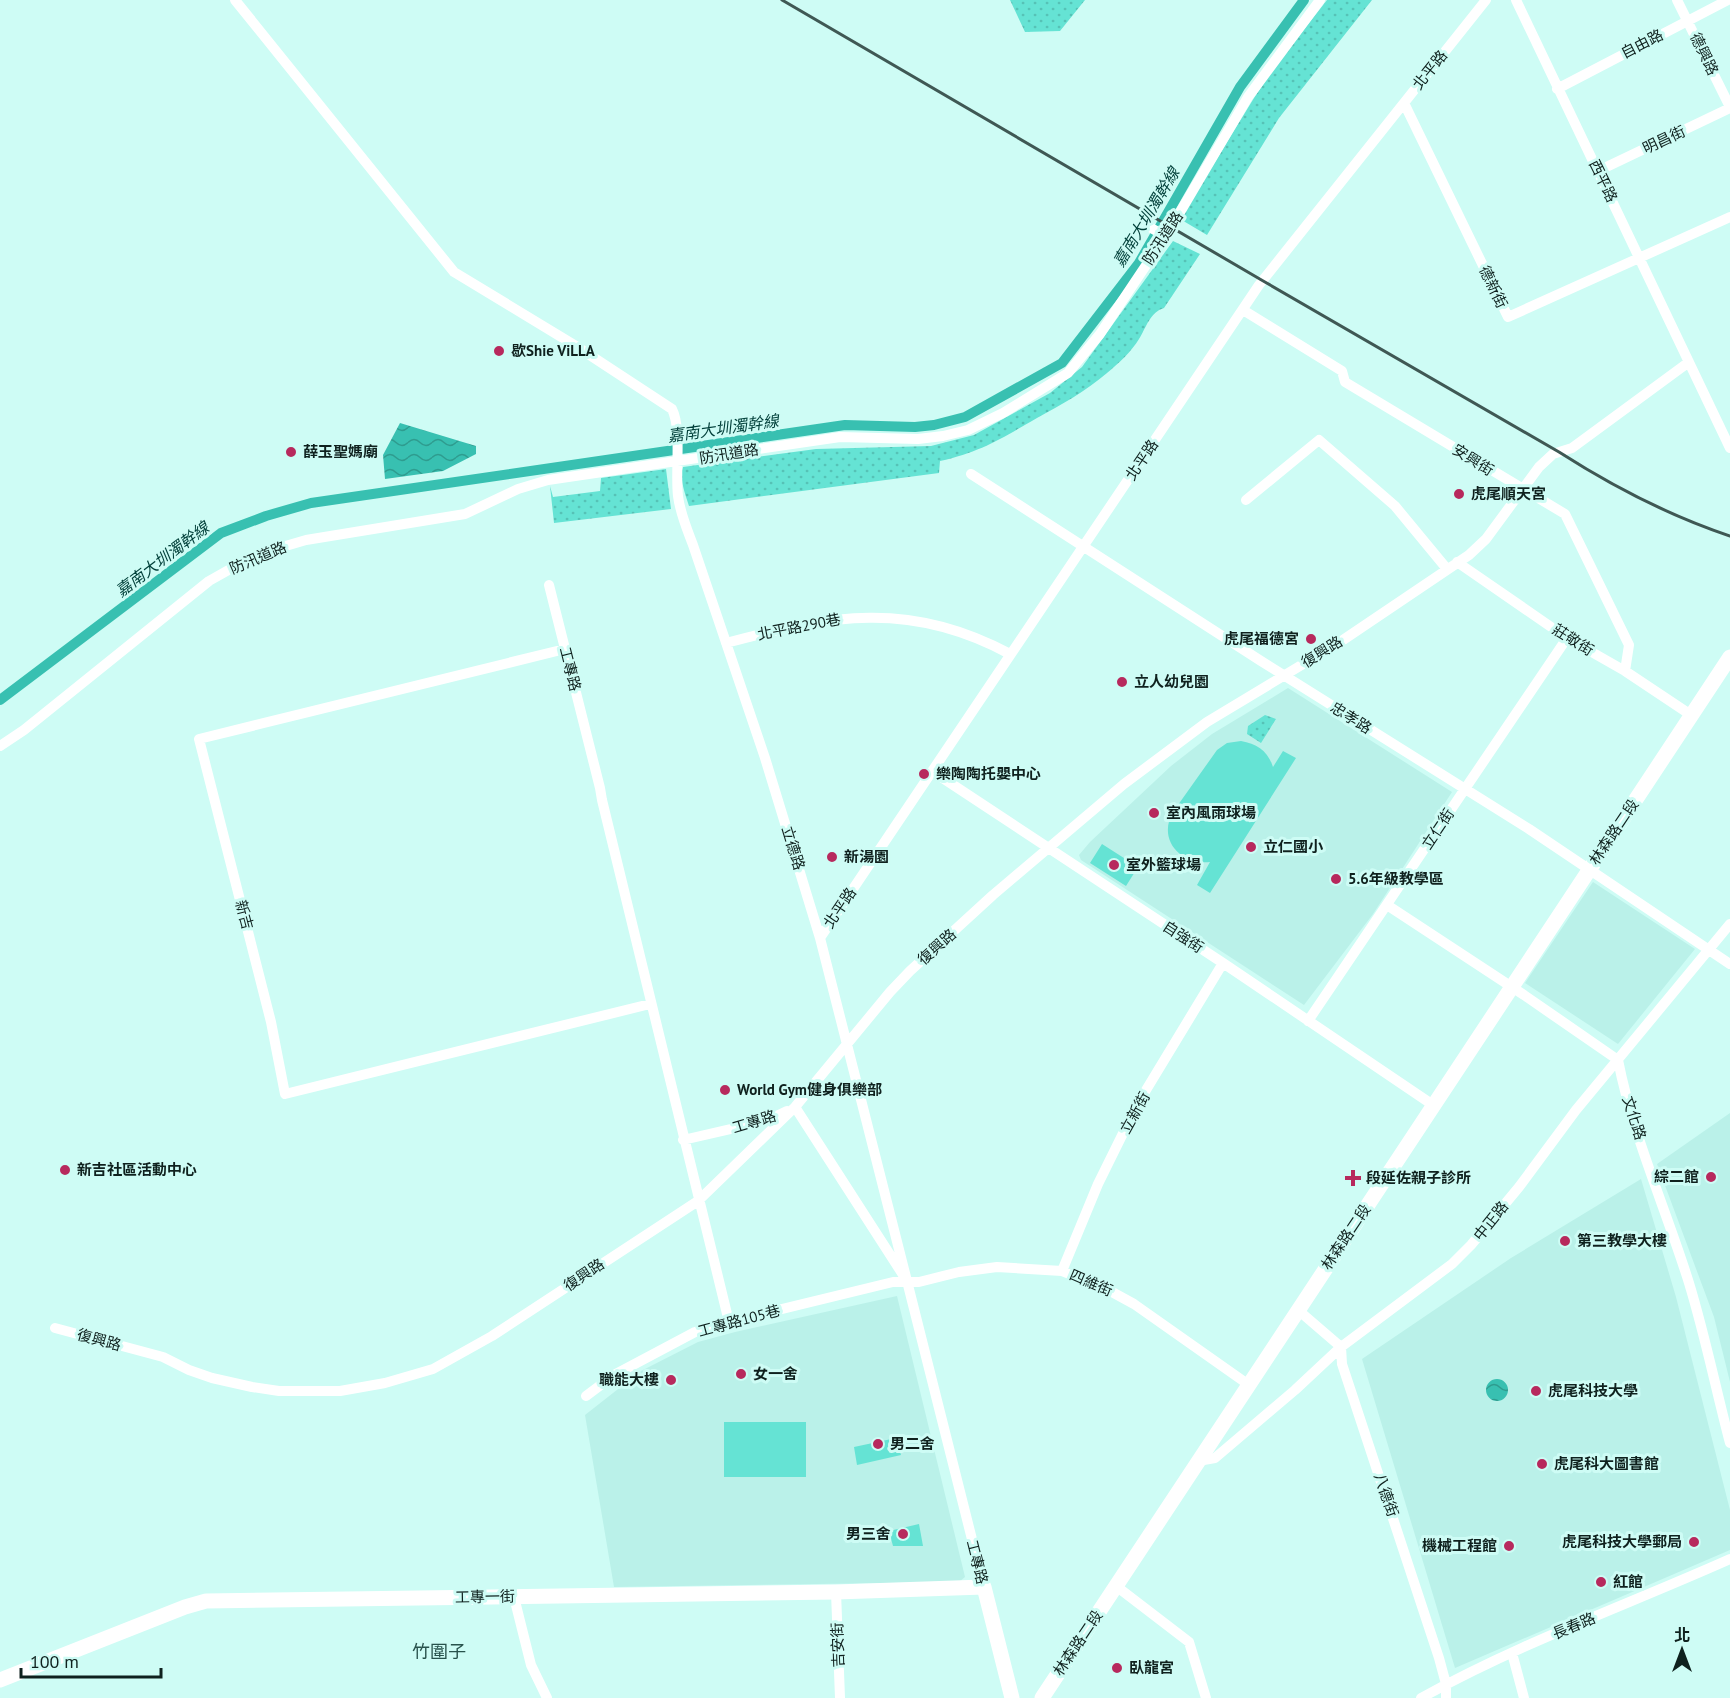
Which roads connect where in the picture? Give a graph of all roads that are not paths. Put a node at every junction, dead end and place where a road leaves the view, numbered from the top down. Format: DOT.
graph roads {
  1 [pos="235,0"];
  2 [pos="1320,0"];
  3 [pos="1486,0"];
  4 [pos="1515,0"];
  5 [pos="1677,0"];
  6 [pos="1728,0"];
  7 [pos="1688,21"];
  8 [pos="1557,89"];
  9 [pos="1404,103"];
  10 [pos="1730,108"];
  11 [pos="1598,171"];
  12 [pos="1730,217"];
  13 [pos="1146,225"];
  14 [pos="1165,236"];
  15 [pos="1639,257"];
  16 [pos="1243,310"];
  17 [pos="1689,362"];
  18 [pos="1730,448"];
  19 [pos="676,459"];
  20 [pos="971,474"];
  21 [pos="1522,490"];
  22 [pos="1246,500"];
  23 [pos="1084,546"];
  24 [pos="1457,562"];
  25 [pos="1447,569"];
  26 [pos="549,585"];
  27 [pos="1567,638"];
  28 [pos="726,643"];
  29 [pos="565,649"];
  30 [pos="1010,654"];
  31 [pos="1730,657"];
  32 [pos="1625,671"];
  33 [pos="1284,676"];
  34 [pos="1691,716"];
  35 [pos="0,746"];
  36 [pos="932,771"];
  37 [pos="1465,789"];
  38 [pos="1049,848"];
  39 [pos="1589,869"];
  40 [pos="1387,905"];
  41 [pos="1730,924"];
  42 [pos="820,938"];
  43 [pos="1708,950"];
  44 [pos="1223,963"];
  45 [pos="1730,964"];
  46 [pos="1512,987"];
  47 [pos="650,1004"];
  48 [pos="1308,1022"];
  49 [pos="848,1044"];
  50 [pos="1618,1060"];
  51 [pos="1433,1105"];
  52 [pos="795,1107"];
  53 [pos="683,1140"];
  54 [pos="698,1201"];
  55 [pos="1062,1271"];
  56 [pos="907,1281"];
  57 [pos="1298,1310"];
  58 [pos="729,1322"];
  59 [pos="55,1328"];
  60 [pos="1341,1347"];
  61 [pos="1249,1385"];
  62 [pos="586,1396"];
  63 [pos="1730,1443"];
  64 [pos="1198,1461"];
  65 [pos="1730,1559"];
  66 [pos="1116,1586"];
  67 [pos="984,1587"];
  68 [pos="836,1592"];
  69 [pos="514,1597"];
  70 [pos="1512,1653"];
  71 [pos="0,1680"];
  72 [pos="1446,1684"];
  73 [pos="547,1698"];
  74 [pos="840,1698"];
  75 [pos="1012,1698"];
  76 [pos="1042,1698"];
  77 [pos="1206,1698"];
  78 [pos="1421,1698"];
  79 [pos="1446,1698"];
  80 [pos="1524,1698"];
  1 -- 19 [label="street, 立德路"];
  2 -- 14 [label="street, 防汛道路"];
  3 -- 9 [label="street, 北平路"];
  4 -- 8 [label="street, 西平路"];
  5 -- 7 [label="street, 德興路"];
  6 -- 7 [label="street, 自由路"];
  7 -- 8 [label="street, 自由路"];
  7 -- 10 [label="street, 德興路"];
  8 -- 11 [label="street, 西平路"];
  9 -- 15 [label="street, 德新街"];
  9 -- 16 [label="street, 北平路"];
  10 -- 11 [label="street, 明昌街"];
  11 -- 15 [label="street, 西平路"];
  12 -- 15 [label="street, 德新街"];
  13 -- 14 [label="street"];
  14 -- 19 [label="street, 防汛道路"];
  15 -- 17 [label="street, 西平路"];
  16 -- 21 [label="street, 安興街"];
  16 -- 23 [label="street, 北平路"];
  17 -- 18 [label="street"];
  17 -- 21 [label="street, 復興路"];
  19 -- 28 [label="street, 立德路"];
  19 -- 35 [label="street, 防汛道路"];
  20 -- 23 [label="street, 忠孝路"];
  21 -- 24 [label="street, 復興路"];
  21 -- 32 [label="street, 安興街"];
  22 -- 25 [label="street"];
  23 -- 30 [label="street, 北平路"];
  23 -- 33 [label="street, 忠孝路"];
  24 -- 25 [label="street, 復興路"];
  24 -- 27 [label="street, 莊敬街"];
  25 -- 33 [label="street, 復興路"];
  26 -- 29 [label="street, 工專路"];
  27 -- 32 [label="street, 莊敬街"];
  27 -- 37 [label="street, 立仁街"];
  28 -- 30 [label="street, 北平路290巷"];
  28 -- 42 [label="street, 立德路"];
  29 -- 47 [label="street, 工專路"];
  29 -- 47 [label="street, 新吉"];
  30 -- 36 [label="street, 北平路"];
  31 -- 34 [label="main road, 林森路二段"];
  32 -- 34 [label="street, 莊敬街"];
  33 -- 37 [label="street, 忠孝路"];
  33 -- 38 [label="street, 復興路"];
  34 -- 39 [label="main road, 林森路二段"];
  36 -- 38 [label="street, 自強街"];
  36 -- 42 [label="street, 北平路"];
  37 -- 39 [label="street, 忠孝路"];
  37 -- 40 [label="street, 立仁街"];
  38 -- 44 [label="street, 自強街"];
  38 -- 49 [label="street, 復興路"];
  39 -- 43 [label="street, 忠孝路"];
  39 -- 46 [label="main road, 林森路二段"];
  40 -- 46 [label="street"];
  40 -- 48 [label="street, 立仁街"];
  41 -- 43 [label="street, 中正路"];
  42 -- 49 [label="street, 立德路"];
  43 -- 45 [label="street, 忠孝路"];
  43 -- 50 [label="street, 中正路"];
  44 -- 48 [label="street, 自強街"];
  44 -- 55 [label="street, 立新街"];
  46 -- 50 [label="street"];
  46 -- 51 [label="main road, 林森路二段"];
  47 -- 53 [label="street, 工專路"];
  48 -- 51 [label="street, 自強街"];
  49 -- 52 [label="street, 復興路"];
  49 -- 56 [label="street, 立德路"];
  50 -- 60 [label="street, 中正路"];
  50 -- 63 [label="street, 文化路"];
  51 -- 57 [label="main road, 林森路二段"];
  52 -- 53 [label="street, 工專路"];
  52 -- 54 [label="street, 復興路"];
  52 -- 56 [label="street, 工專路"];
  53 -- 54 [label="street"];
  54 -- 58 [label="street"];
  54 -- 59 [label="street, 復興路"];
  55 -- 56 [label="street, 四維街"];
  55 -- 61 [label="street, 四維街"];
  56 -- 58 [label="street, 工專路105巷"];
  56 -- 67 [label="street, 工專路"];
  57 -- 60 [label="street"];
  57 -- 61 [label="main road, 林森路二段"];
  58 -- 62 [label="street, 工專路105巷"];
  60 -- 64 [label="street, 中正路"];
  60 -- 72 [label="street, 八德街"];
  61 -- 64 [label="main road, 林森路二段"];
  64 -- 66 [label="main road, 林森路二段"];
  65 -- 70 [label="street, 長春路"];
  66 -- 76 [label="main road, 林森路二段"];
  66 -- 77 [label="street"];
  67 -- 68 [label="main road, 工專一街"];
  67 -- 75 [label="main road, 工專路"];
  68 -- 69 [label="main road, 工專一街"];
  68 -- 74 [label="street, 吉安街"];
  69 -- 71 [label="main road, 工專一街"];
  69 -- 73 [label="street"];
  70 -- 72 [label="street, 長春路"];
  70 -- 80 [label="street"];
  72 -- 78 [label="street, 長春路"];
  72 -- 79 [label="street, 八德街"];
}
